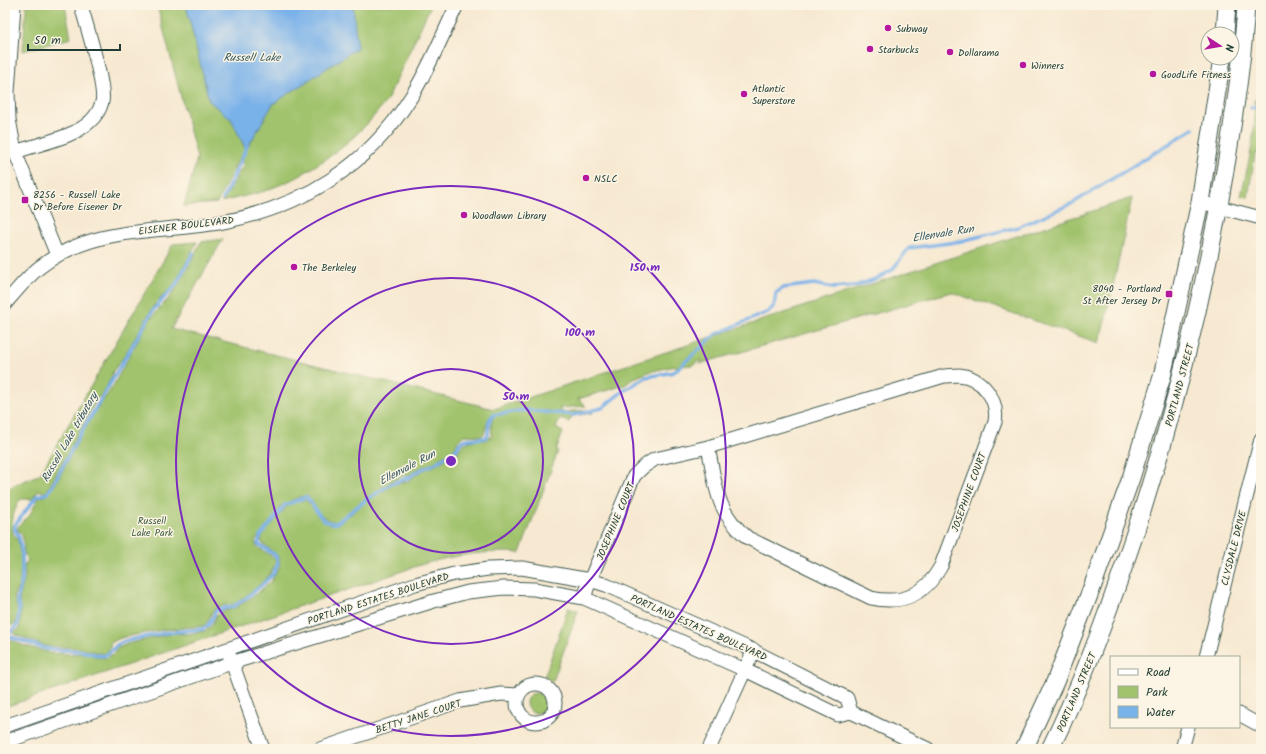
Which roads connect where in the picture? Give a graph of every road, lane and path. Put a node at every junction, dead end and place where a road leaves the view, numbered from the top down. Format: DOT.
graph roads {
  1 [pos="14,5"];
  2 [pos="83,5"];
  3 [pos="457,5"];
  4 [pos="1227,5"];
  5 [pos="1246,5"];
  6 [pos="1226,26"];
  7 [pos="1221,66"];
  8 [pos="15,152"];
  9 [pos="1200,202"];
  10 [pos="1219,208"];
  11 [pos="1261,218"];
  12 [pos="58,255"];
  13 [pos="5,304"];
  14 [pos="1261,439"];
  15 [pos="708,447"];
  16 [pos="590,580"];
  17 [pos="584,598"];
  18 [pos="227,649"];
  19 [pos="754,650"];
  20 [pos="1206,656"];
  21 [pos="231,662"];
  22 [pos="745,670"];
  23 [pos="518,695"];
  24 [pos="852,712"];
  25 [pos="1240,715"];
  26 [pos="5,726"];
  27 [pos="1261,726"];
  28 [pos="1188,728"];
  29 [pos="5,742"];
  30 [pos="263,749"];
  31 [pos="320,749"];
  32 [pos="709,749"];
  33 [pos="928,749"];
  34 [pos="1024,749"];
  35 [pos="1050,749"];
  36 [pos="1182,749"];
  1 -- 8 [label="street"];
  2 -- 8 [label="street"];
  3 -- 12 [label="street, EISENER BOULEVARD"];
  4 -- 6 [label="main road"];
  5 -- 10 [label="main road, PORTLAND STREET"];
  7 -- 9 [label="main road, PORTLAND STREET"];
  8 -- 12 [label="street"];
  9 -- 10 [label="street"];
  9 -- 34 [label="main road, PORTLAND STREET"];
  10 -- 11 [label="street"];
  10 -- 35 [label="main road, PORTLAND STREET"];
  12 -- 13 [label="street, EISENER BOULEVARD"];
  14 -- 20 [label="street, CLYSDALE DRIVE"];
  15 -- 15 [label="street, JOSEPHINE COURT"];
  15 -- 16 [label="street, JOSEPHINE COURT"];
  16 -- 17 [label="street, JOSEPHINE COURT"];
  16 -- 18 [label="street, PORTLAND ESTATES BOULEVARD"];
  16 -- 19 [label="street, PORTLAND ESTATES BOULEVARD"];
  17 -- 21 [label="street, PORTLAND ESTATES BOULEVARD"];
  17 -- 22 [label="street, PORTLAND ESTATES BOULEVARD"];
  18 -- 21 [label="street"];
  18 -- 26 [label="street, PORTLAND ESTATES BOULEVARD"];
  19 -- 22 [label="street"];
  19 -- 24 [label="street, PORTLAND ESTATES BOULEVARD"];
  21 -- 29 [label="street, PORTLAND ESTATES BOULEVARD"];
  21 -- 30 [label="street"];
  22 -- 24 [label="street, PORTLAND ESTATES BOULEVARD"];
  22 -- 32 [label="street"];
  23 -- 31 [label="street, BETTY JANE COURT"];
  24 -- 33 [label="street, PORTLAND ESTATES BOULEVARD"];
  25 -- 27 [label="street"];
  28 -- 36 [label="street"];
}
